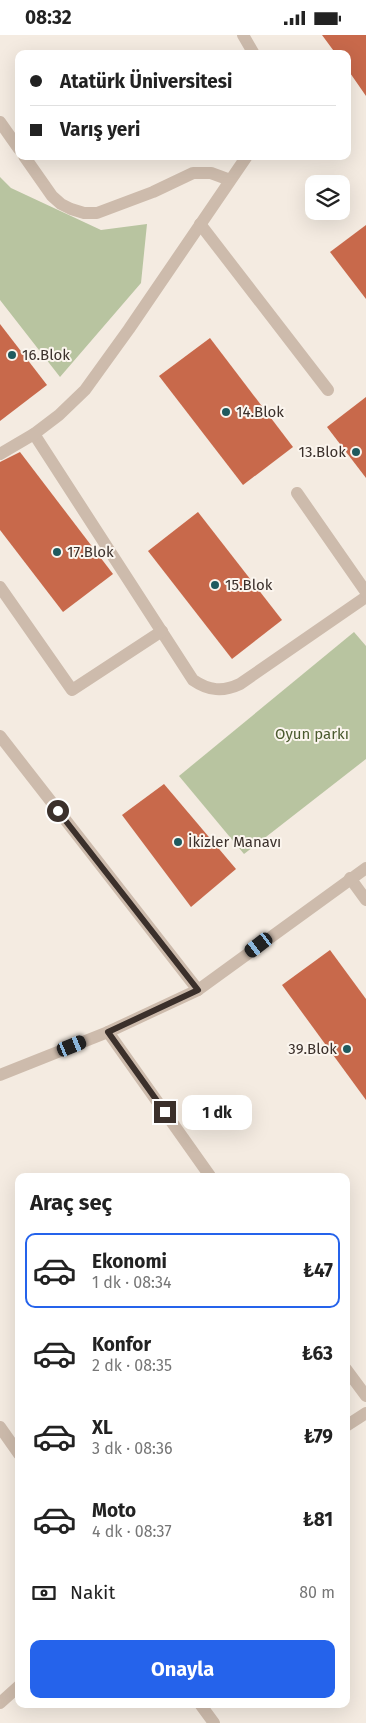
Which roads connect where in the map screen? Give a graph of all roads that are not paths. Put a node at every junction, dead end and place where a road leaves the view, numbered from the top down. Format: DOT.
graph roads {
  1 [pos="242,35"];
  2 [pos="251,50"];
  3 [pos="0,122"];
  4 [pos="15,143"];
  5 [pos="27,160"];
  6 [pos="244,160"];
  7 [pos="230,180"];
  8 [pos="200,224"];
  9 [pos="328,390"];
  10 [pos="34,434"];
  11 [pos="0,453"];
  12 [pos="297,493"];
  13 [pos="0,587"];
  14 [pos="366,592"];
  15 [pos="366,597"];
  16 [pos="162,631"];
  17 [pos="0,736"];
  18 [pos="366,868"];
  19 [pos="350,878"];
  20 [pos="366,900"];
  21 [pos="198,990"];
  22 [pos="108,1032"];
  23 [pos="0,1075"];
  24 [pos="208,1173"];
  25 [pos="350,1374"];
  26 [pos="366,1396"];
  27 [pos="366,1413"];
  28 [pos="350,1423"];
  29 [pos="0,1427"];
  30 [pos="15,1448"];
  31 [pos="15,1690"];
  32 [pos="0,1703"];
  33 [pos="203,1708"];
  34 [pos="214,1723"];
  1 -- 2 [label="street"];
  3 -- 4 [label="street"];
  5 -- 7 [label="street"];
  6 -- 7 [label="street"];
  7 -- 8 [label="street"];
  8 -- 9 [label="street"];
  8 -- 10 [label="street"];
  10 -- 11 [label="street"];
  10 -- 16 [label="street"];
  12 -- 14 [label="street"];
  13 -- 16 [label="street"];
  15 -- 16 [label="street"];
  17 -- 21 [label="street"];
  18 -- 19 [label="street"];
  19 -- 20 [label="street"];
  19 -- 21 [label="street"];
  21 -- 22 [label="street"];
  22 -- 23 [label="street"];
  22 -- 24 [label="street"];
  25 -- 26 [label="street"];
  27 -- 28 [label="street"];
  29 -- 30 [label="street"];
  31 -- 32 [label="street"];
  33 -- 34 [label="street"];
}
